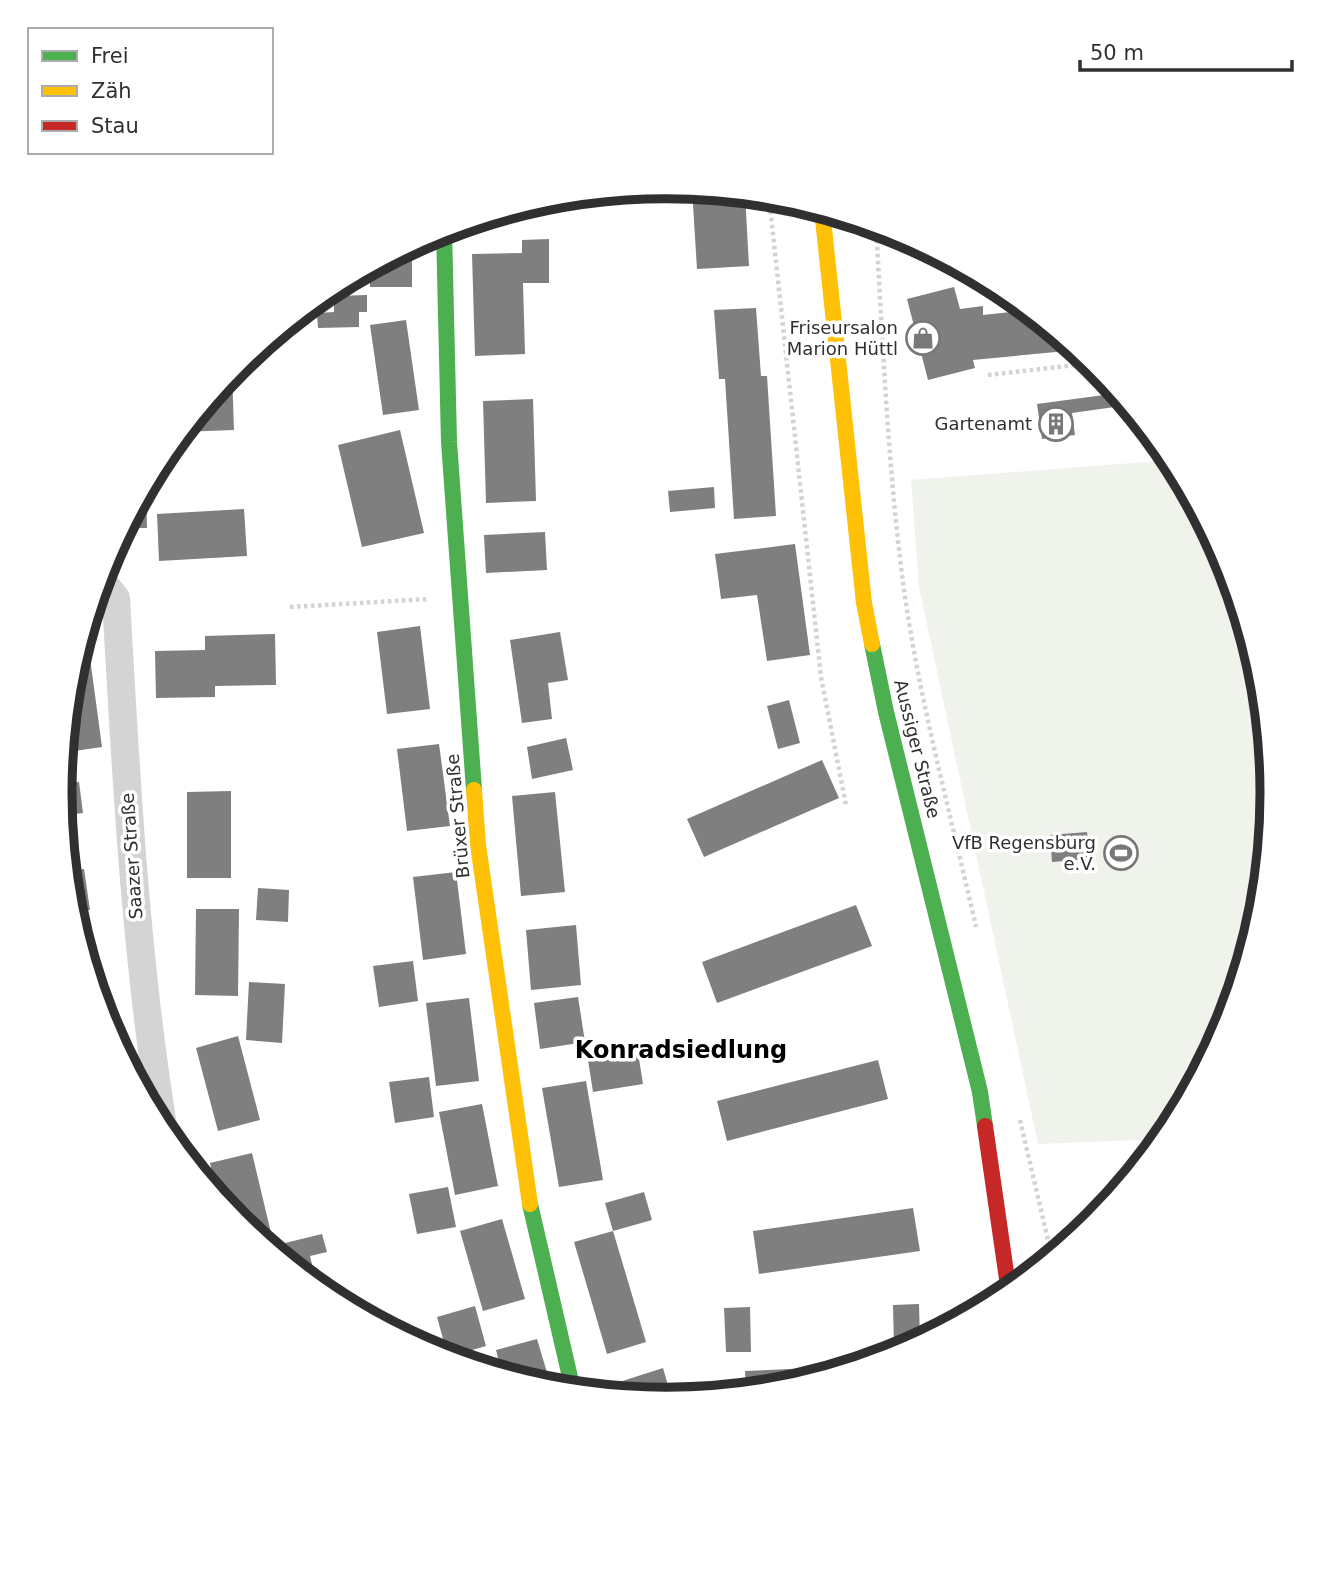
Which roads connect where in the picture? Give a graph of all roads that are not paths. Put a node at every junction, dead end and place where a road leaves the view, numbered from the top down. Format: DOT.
graph roads {
  1 [pos="823,220"];
  2 [pos="444,242"];
  3 [pos="109,586"];
  4 [pos="159,1103"];
  5 [pos="1007,1279"];
  6 [pos="571,1379"];
  1 -- 5 [label="street, Aussiger Straße"];
  2 -- 6 [label="street, Brüxer Straße"];
  3 -- 4 [label="street, Saazer Straße"];
}
